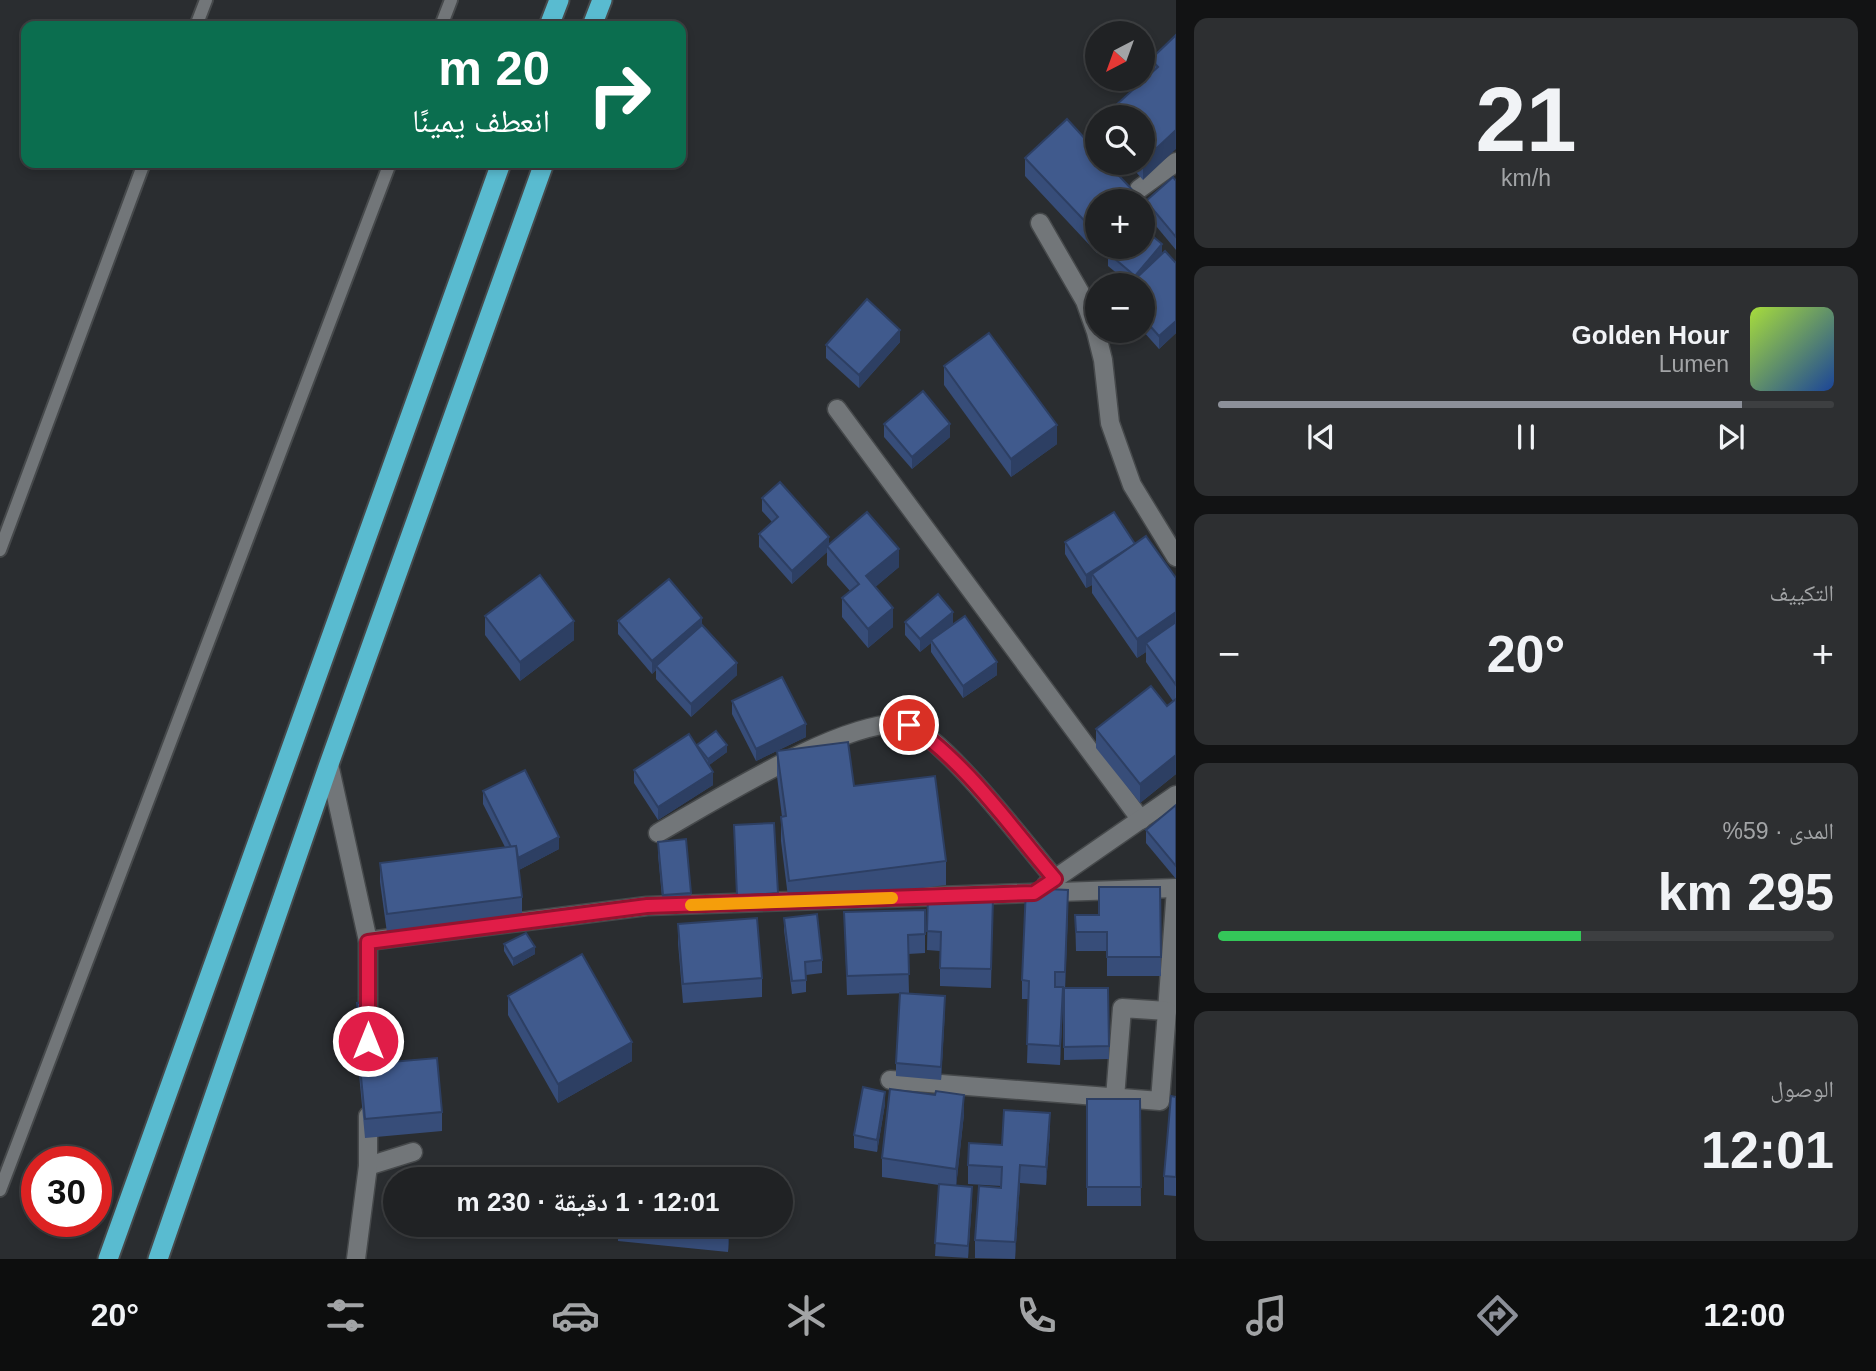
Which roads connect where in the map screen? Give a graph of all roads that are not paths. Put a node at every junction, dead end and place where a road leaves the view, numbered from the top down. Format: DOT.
graph roads {
  1 [pos="206,0"];
  2 [pos="451,0"];
  3 [pos="559,0"];
  4 [pos="602,0"];
  5 [pos="198,21"];
  6 [pos="443,21"];
  7 [pos="552,21"];
  8 [pos="594,21"];
  9 [pos="1176,162"];
  10 [pos="142,168"];
  11 [pos="388,168"];
  12 [pos="499,168"];
  13 [pos="542,168"];
  14 [pos="1139,189"];
  15 [pos="1040,223"];
  16 [pos="837,409"];
  17 [pos="0,551"];
  18 [pos="1176,557"];
  19 [pos="329,764"];
  20 [pos="1176,795"];
  21 [pos="1141,820"];
  22 [pos="659,833"];
  23 [pos="1055,879"];
  24 [pos="1176,888"];
  25 [pos="1034,893"];
  26 [pos="368,942"];
  27 [pos="1167,1012"];
  28 [pos="368,1047"];
  29 [pos="890,1080"];
  30 [pos="1115,1098"];
  31 [pos="368,1100"];
  32 [pos="1168,1102"];
  33 [pos="413,1152"];
  34 [pos="368,1166"];
  35 [pos="0,1190"];
  36 [pos="108,1259"];
  37 [pos="158,1259"];
  38 [pos="356,1259"];
  1 -- 5 [label="lane"];
  2 -- 6 [label="lane"];
  3 -- 7 [label="highway"];
  4 -- 8 [label="highway"];
  9 -- 14 [label="street"];
  10 -- 17 [label="lane"];
  11 -- 35 [label="lane"];
  12 -- 36 [label="highway"];
  13 -- 19 [label="highway"];
  15 -- 18 [label="street"];
  16 -- 21 [label="street"];
  19 -- 26 [label="street"];
  19 -- 37 [label="highway"];
  20 -- 21 [label="street"];
  21 -- 23 [label="street"];
  22 -- 23 [label="street"];
  23 -- 25 [label="street"];
  24 -- 25 [label="street"];
  24 -- 27 [label="street"];
  25 -- 26 [label="street"];
  26 -- 28 [label="street"];
  27 -- 30 [label="street"];
  27 -- 32 [label="street"];
  29 -- 30 [label="street"];
  30 -- 32 [label="street"];
  31 -- 34 [label="street"];
  33 -- 34 [label="street"];
  34 -- 38 [label="street"];
}
